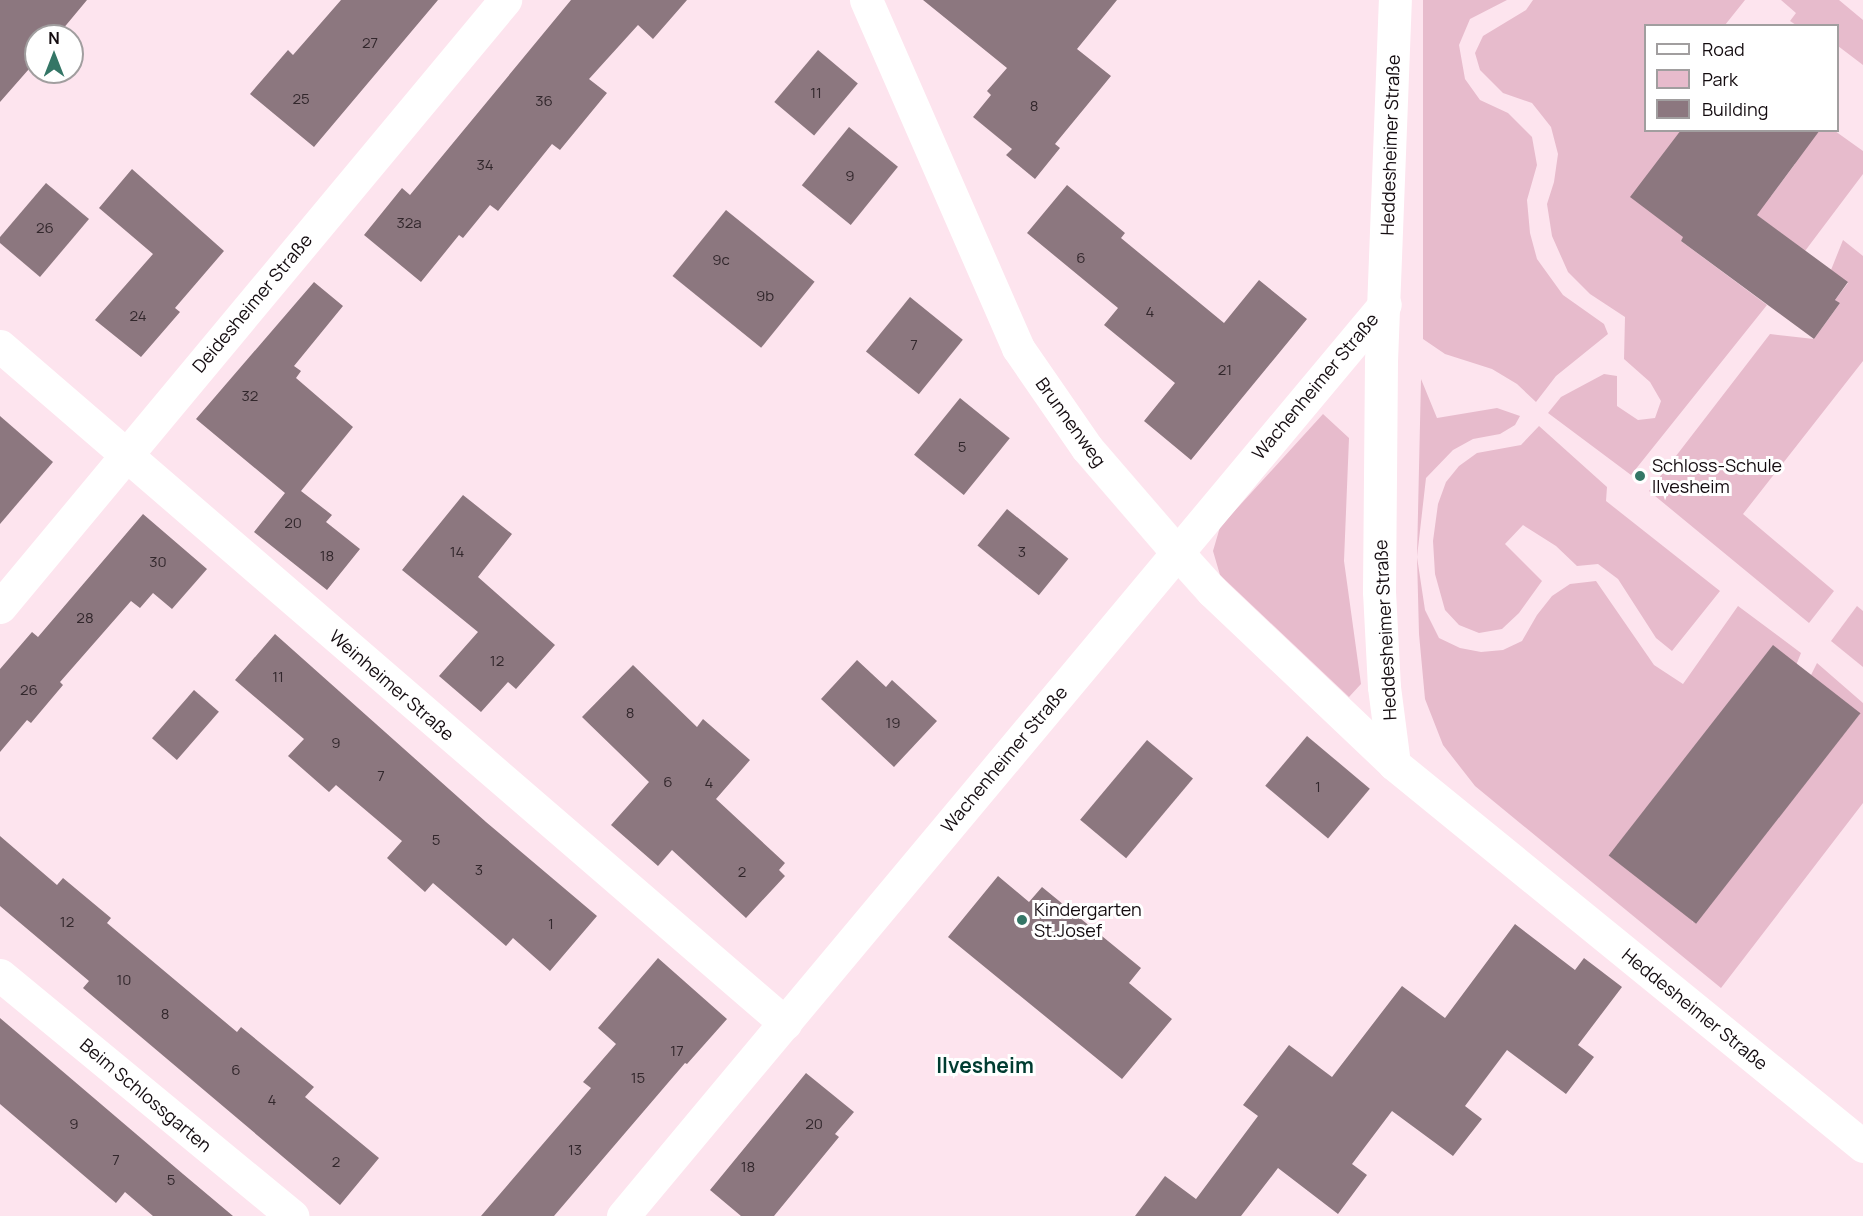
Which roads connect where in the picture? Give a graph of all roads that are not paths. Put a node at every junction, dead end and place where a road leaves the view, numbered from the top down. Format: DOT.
graph roads {
  1 [pos="505,0"];
  2 [pos="866,0"];
  3 [pos="1395,0"];
  4 [pos="1385,304"];
  5 [pos="0,346"];
  6 [pos="125,455"];
  7 [pos="1176,551"];
  8 [pos="0,607"];
  9 [pos="1394,764"];
  10 [pos="0,975"];
  11 [pos="785,1023"];
  12 [pos="1863,1146"];
  13 [pos="292,1216"];
  14 [pos="623,1216"];
  1 -- 6 [label="street, Deidesheimer Straße"];
  2 -- 7 [label="street, Brunnenweg"];
  3 -- 4 [label="street, Heddesheimer Straße"];
  4 -- 7 [label="street, Wachenheimer Straße"];
  4 -- 9 [label="street, Heddesheimer Straße"];
  5 -- 6 [label="street, Weinheimer Straße"];
  6 -- 8 [label="street, Deidesheimer Straße"];
  6 -- 11 [label="street, Weinheimer Straße"];
  7 -- 9 [label="street, Brunnenweg"];
  7 -- 11 [label="street, Wachenheimer Straße"];
  9 -- 12 [label="street, Heddesheimer Straße"];
  10 -- 13 [label="street, Beim Schlossgarten"];
  11 -- 14 [label="street, Wachenheimer Straße"];
}
